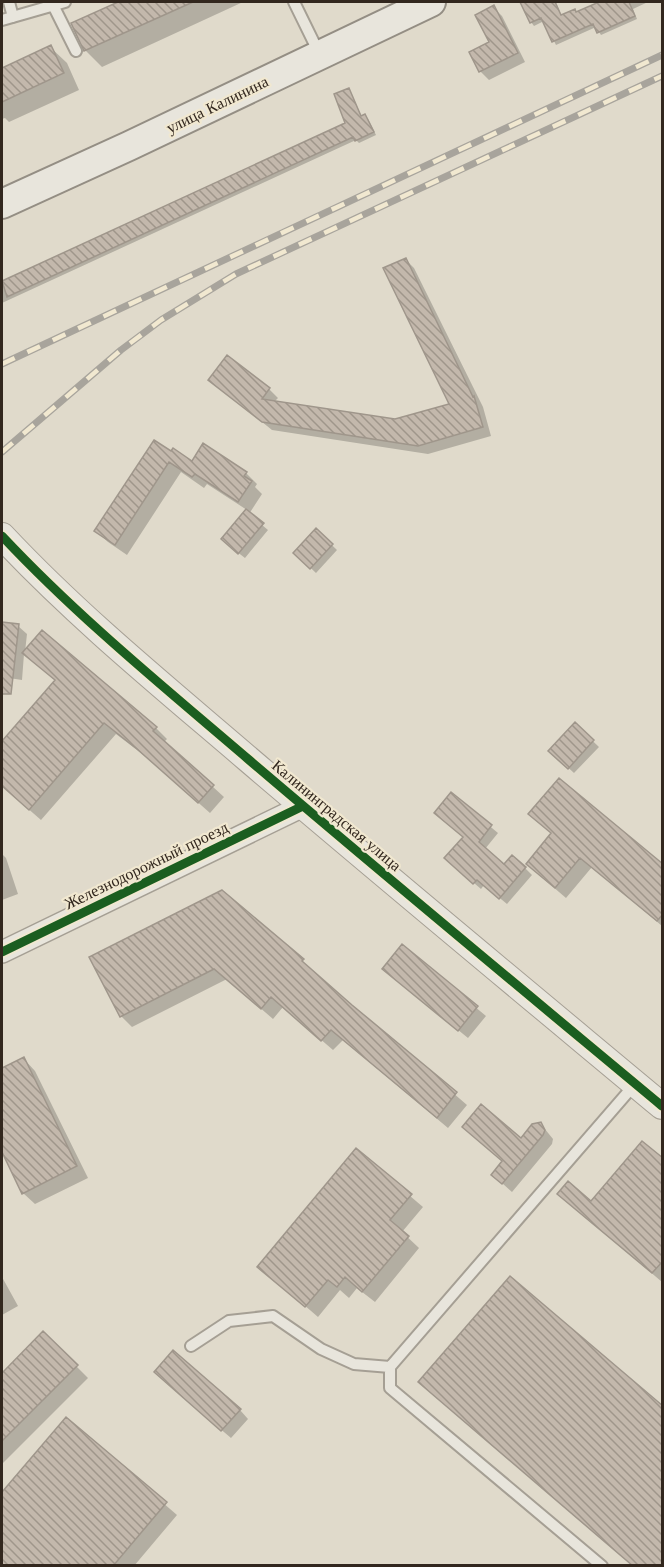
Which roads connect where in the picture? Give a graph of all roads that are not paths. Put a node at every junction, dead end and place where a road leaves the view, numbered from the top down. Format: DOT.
graph roads {
  1 [pos="9,2"];
  2 [pos="65,2"];
  3 [pos="294,2"];
  4 [pos="431,2"];
  5 [pos="53,5"];
  6 [pos="13,17"];
  7 [pos="2,20"];
  8 [pos="76,51"];
  9 [pos="320,55"];
  10 [pos="2,204"];
  11 [pos="2,537"];
  12 [pos="303,806"];
  13 [pos="2,952"];
  14 [pos="635,1083"];
  15 [pos="663,1106"];
  16 [pos="191,1346"];
  17 [pos="390,1367"];
  18 [pos="602,1566"];
  1 -- 6 [label="lane"];
  2 -- 5 [label="lane"];
  3 -- 9 [label="lane"];
  4 -- 9 [label="main road, улица Калинина"];
  5 -- 6 [label="lane"];
  5 -- 8 [label="lane"];
  6 -- 7 [label="lane"];
  9 -- 10 [label="main road, улица Калинина"];
  11 -- 12 [label="street, Калининградская улица"];
  12 -- 13 [label="street, Железнодорожный проезд"];
  12 -- 14 [label="street, Калининградская улица"];
  14 -- 15 [label="street, Калининградская улица"];
  14 -- 17 [label="lane"];
  16 -- 17 [label="lane"];
  17 -- 18 [label="lane"];
}
